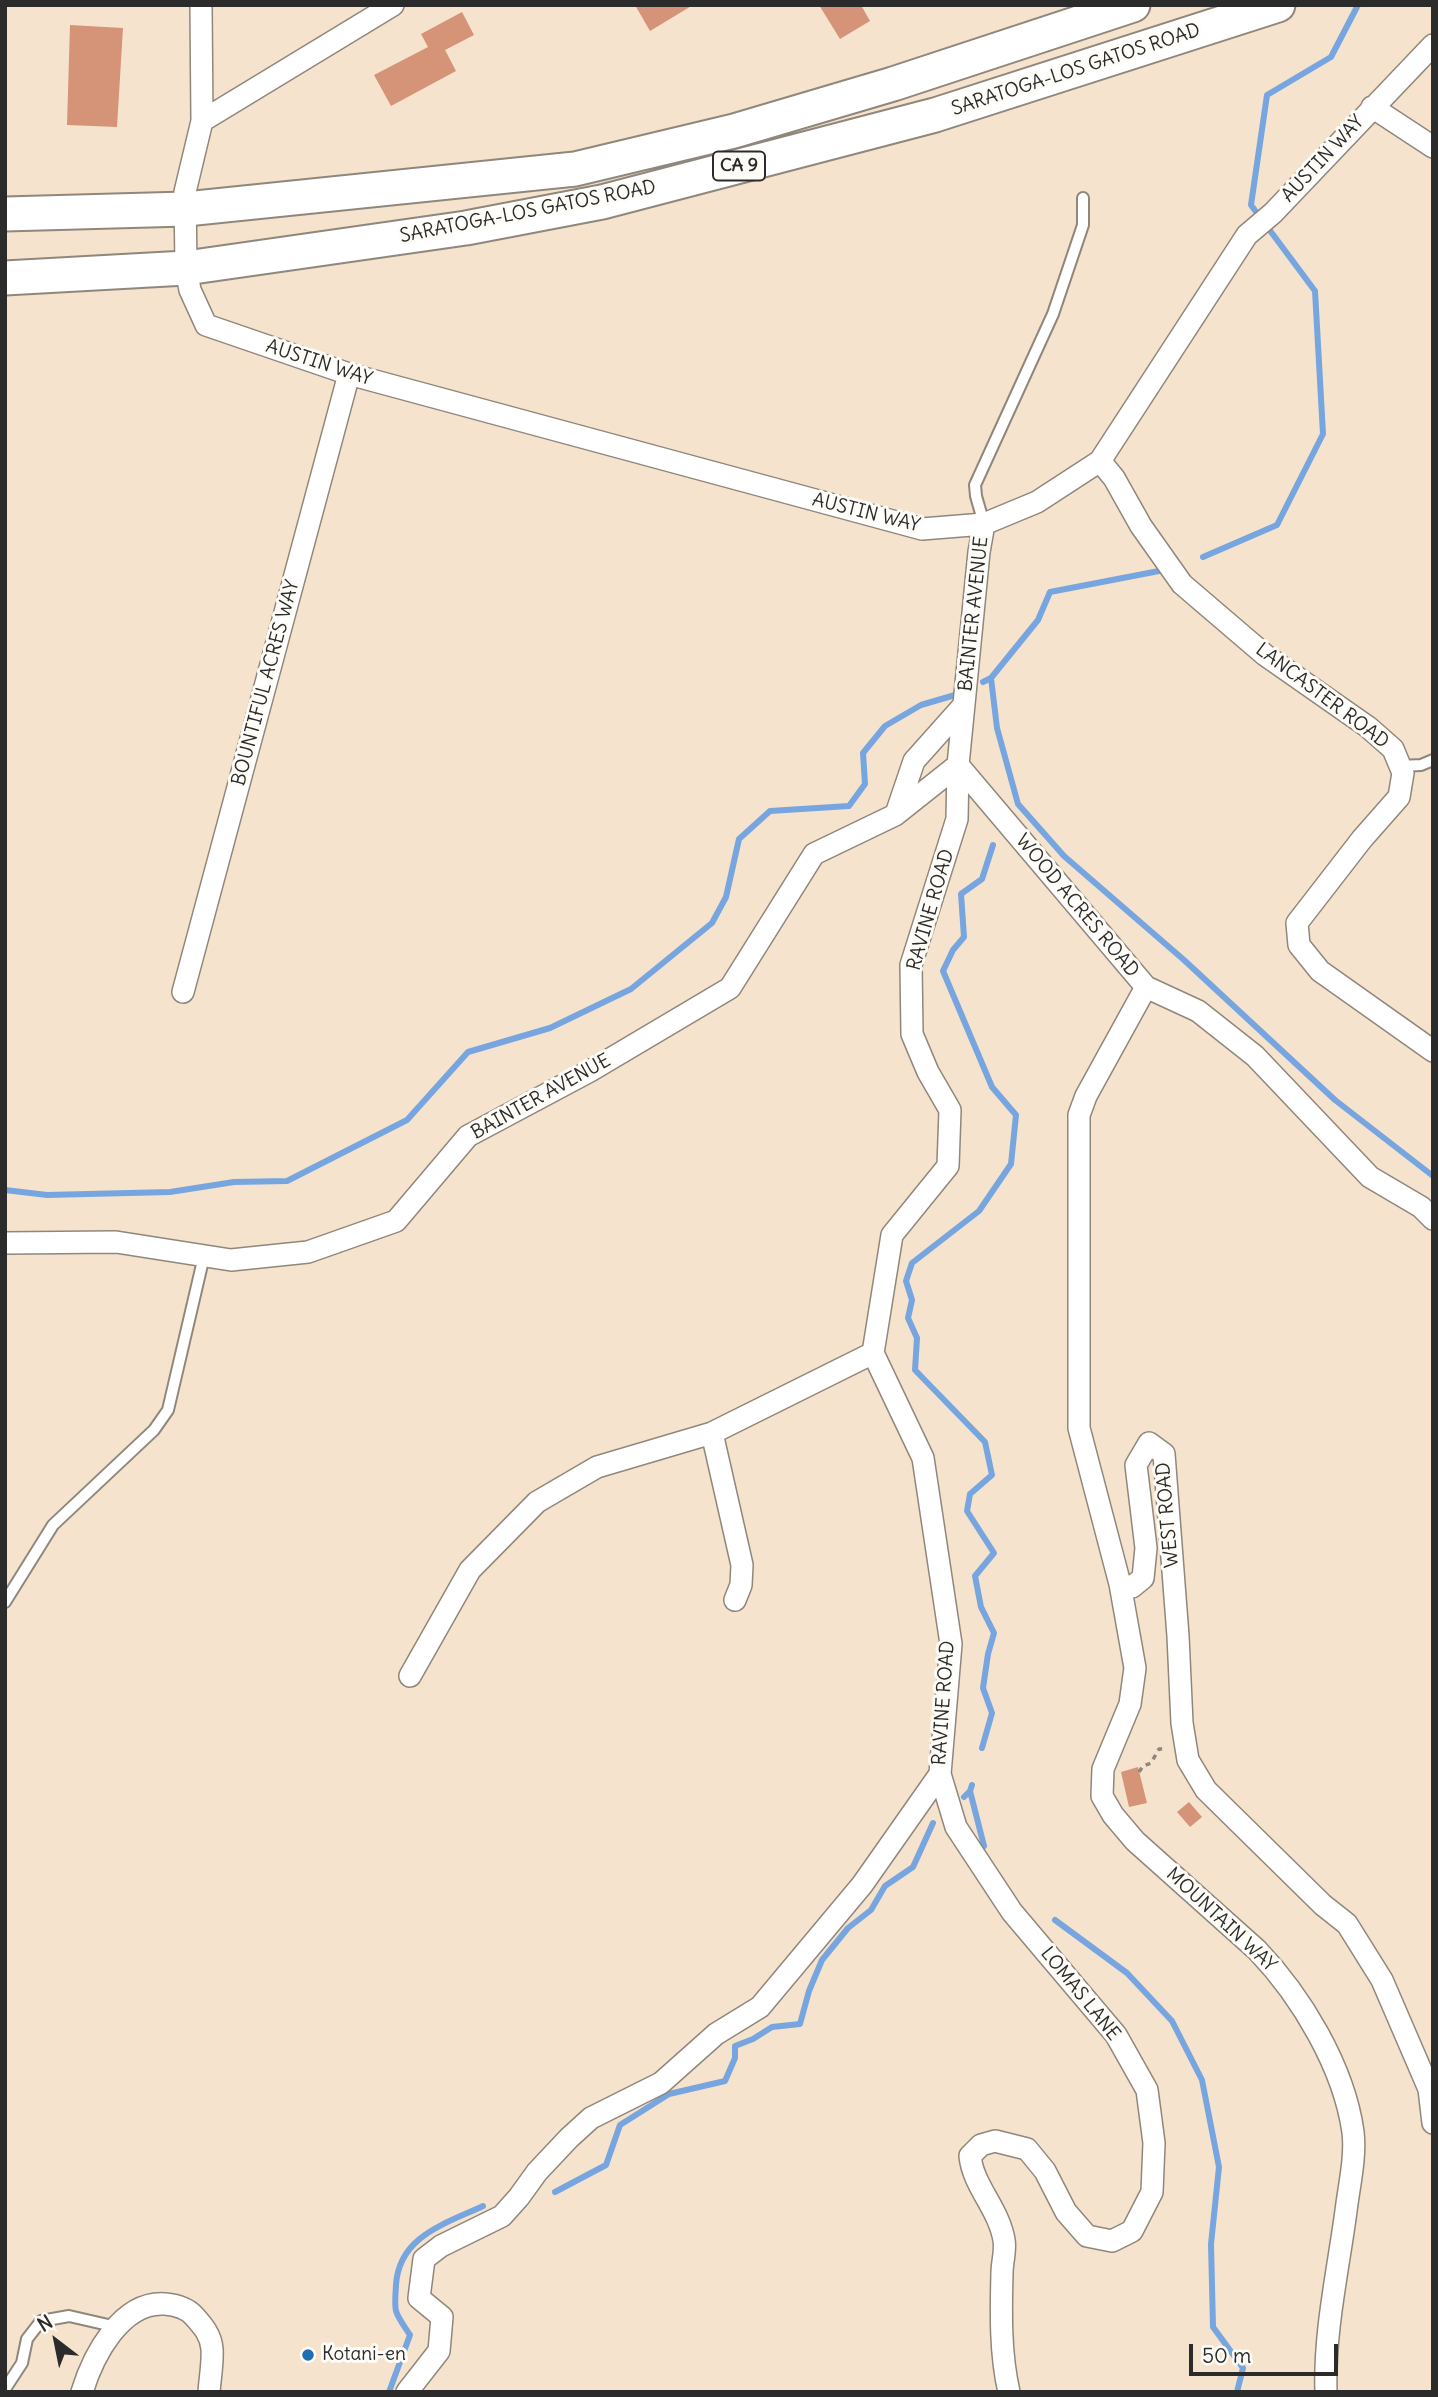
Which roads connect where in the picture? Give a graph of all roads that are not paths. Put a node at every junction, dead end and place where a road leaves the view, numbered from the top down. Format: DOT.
graph roads {
  1 [pos="201,5"];
  2 [pos="393,5"];
  3 [pos="1133,5"];
  4 [pos="1278,5"];
  5 [pos="1433,45"];
  6 [pos="1372,107"];
  7 [pos="202,121"];
  8 [pos="1433,147"];
  9 [pos="1083,198"];
  10 [pos="186,209"];
  11 [pos="5,214"];
  12 [pos="186,268"];
  13 [pos="5,278"];
  14 [pos="349,374"];
  15 [pos="1100,461"];
  16 [pos="984,524"];
  17 [pos="964,705"];
  18 [pos="1433,760"];
  19 [pos="958,765"];
  20 [pos="1400,766"];
  21 [pos="895,815"];
  22 [pos="1146,987"];
  23 [pos="183,992"];
  24 [pos="1433,1051"];
  25 [pos="1433,1219"];
  26 [pos="5,1243"];
  27 [pos="204,1256"];
  28 [pos="873,1353"];
  29 [pos="712,1433"];
  30 [pos="1120,1584"];
  31 [pos="735,1600"];
  32 [pos="5,1602"];
  33 [pos="416,1668"];
  34 [pos="940,1774"];
  35 [pos="1433,2123"];
  36 [pos="117,2327"];
  37 [pos="5,2389"];
  38 [pos="82,2392"];
  39 [pos="209,2392"];
  40 [pos="407,2392"];
  41 [pos="1009,2392"];
  42 [pos="1326,2392"];
  1 -- 7 [label="street"];
  2 -- 7 [label="street"];
  3 -- 10 [label="main road, SARATOGA-LOS GATOS ROAD / CA 9"];
  4 -- 12 [label="main road, SARATOGA-LOS GATOS ROAD / CA 9"];
  5 -- 6 [label="street, AUSTIN WAY"];
  6 -- 8 [label="street"];
  6 -- 15 [label="street, AUSTIN WAY"];
  7 -- 10 [label="street"];
  9 -- 16 [label="lane"];
  10 -- 11 [label="main road, SARATOGA-LOS GATOS ROAD / CA 9"];
  10 -- 12 [label="street"];
  12 -- 13 [label="main road, SARATOGA-LOS GATOS ROAD / CA 9"];
  12 -- 14 [label="street, AUSTIN WAY"];
  14 -- 16 [label="street, AUSTIN WAY"];
  14 -- 23 [label="street, BOUNTIFUL ACRES WAY"];
  15 -- 16 [label="street, AUSTIN WAY"];
  15 -- 20 [label="street, LANCASTER ROAD"];
  16 -- 17 [label="street, BAINTER AVENUE"];
  17 -- 19 [label="street, BAINTER AVENUE"];
  17 -- 21 [label="street, BAINTER AVENUE"];
  18 -- 20 [label="lane"];
  19 -- 21 [label="street, BAINTER AVENUE"];
  19 -- 22 [label="street, WOOD ACRES ROAD"];
  19 -- 28 [label="street, RAVINE ROAD"];
  20 -- 24 [label="street, LANCASTER ROAD"];
  21 -- 27 [label="street, BAINTER AVENUE"];
  22 -- 25 [label="street, WOOD ACRES ROAD"];
  22 -- 30 [label="street"];
  26 -- 27 [label="street, BAINTER AVENUE"];
  27 -- 32 [label="lane"];
  28 -- 29 [label="street"];
  28 -- 34 [label="street, RAVINE ROAD"];
  29 -- 31 [label="street"];
  29 -- 33 [label="street"];
  30 -- 35 [label="street, WEST ROAD"];
  30 -- 42 [label="street, MOUNTAIN WAY"];
  34 -- 40 [label="street, RAVINE ROAD"];
  34 -- 41 [label="street, LOMAS LANE"];
  36 -- 37 [label="lane"];
  36 -- 38 [label="street"];
  36 -- 39 [label="street"];
}
